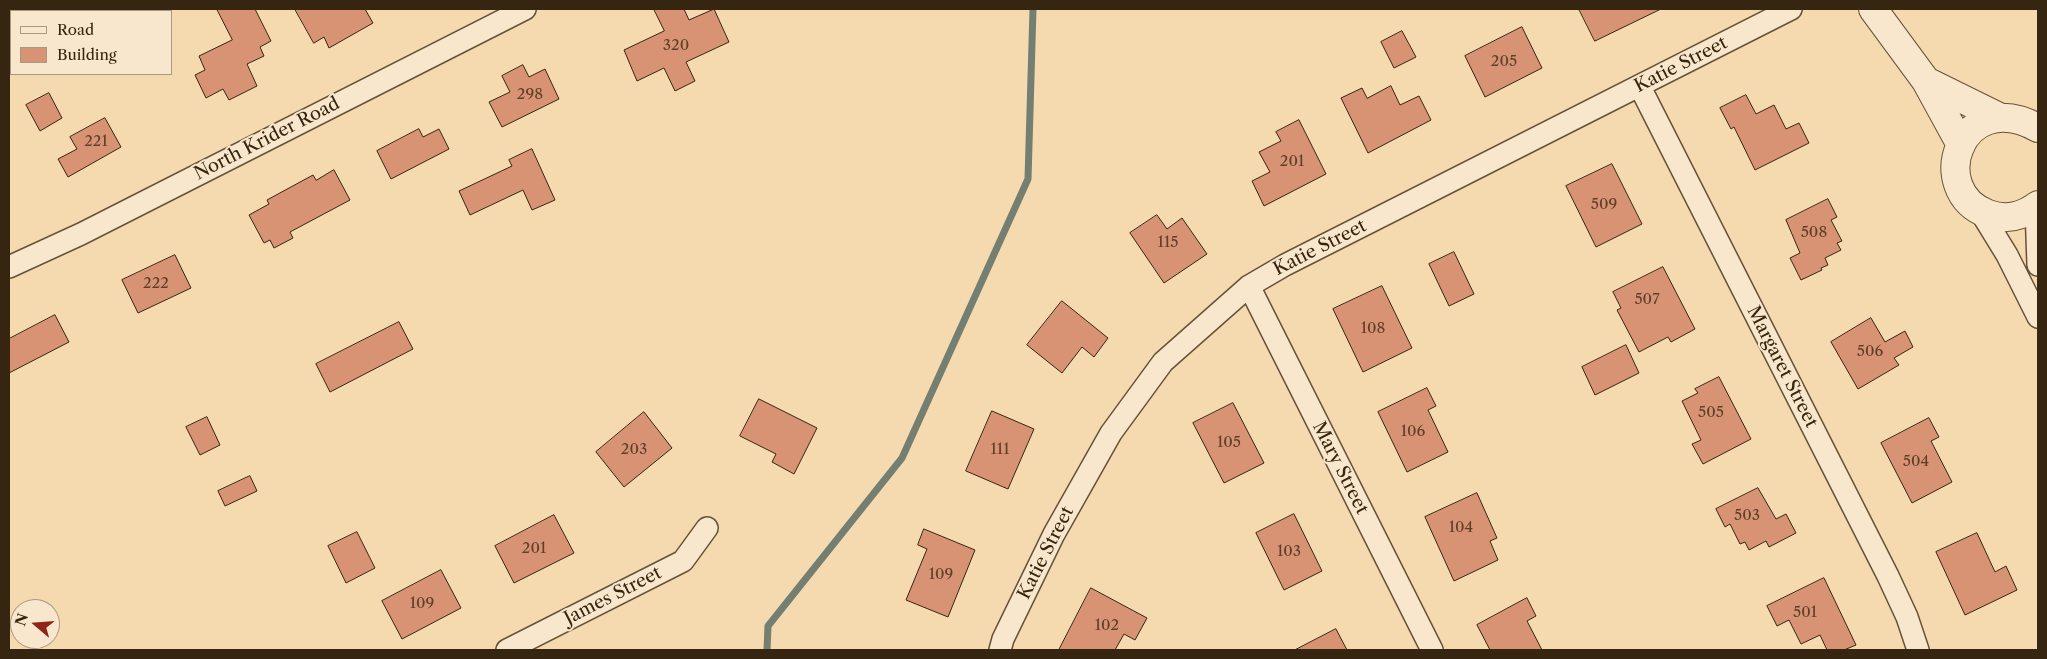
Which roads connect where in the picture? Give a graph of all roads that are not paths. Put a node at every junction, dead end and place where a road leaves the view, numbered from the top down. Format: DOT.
graph roads {
  1 [pos="525,9"];
  2 [pos="1790,9"];
  3 [pos="1873,9"];
  4 [pos="1926,81"];
  5 [pos="1640,87"];
  6 [pos="1999,117"];
  7 [pos="2036,125"];
  8 [pos="1960,145"];
  9 [pos="2037,206"];
  10 [pos="1980,211"];
  11 [pos="2038,265"];
  12 [pos="9,268"];
  13 [pos="1249,286"];
  14 [pos="2038,317"];
  15 [pos="707,528"];
  16 [pos="507,650"];
  17 [pos="1000,650"];
  18 [pos="1432,650"];
  19 [pos="1918,650"];
  1 -- 12 [label="street, North Krider Road"];
  2 -- 5 [label="street, Katie Street"];
  3 -- 4 [label="street"];
  4 -- 6 [label="street"];
  4 -- 8 [label="street"];
  5 -- 13 [label="street, Katie Street"];
  5 -- 19 [label="street, Margaret Street"];
  6 -- 7 [label="street"];
  6 -- 8 [label="street"];
  8 -- 10 [label="street"];
  9 -- 10 [label="street"];
  9 -- 11 [label="street"];
  10 -- 14 [label="street"];
  13 -- 17 [label="street, Katie Street"];
  13 -- 18 [label="street, Mary Street"];
  15 -- 16 [label="street, James Street"];
}
